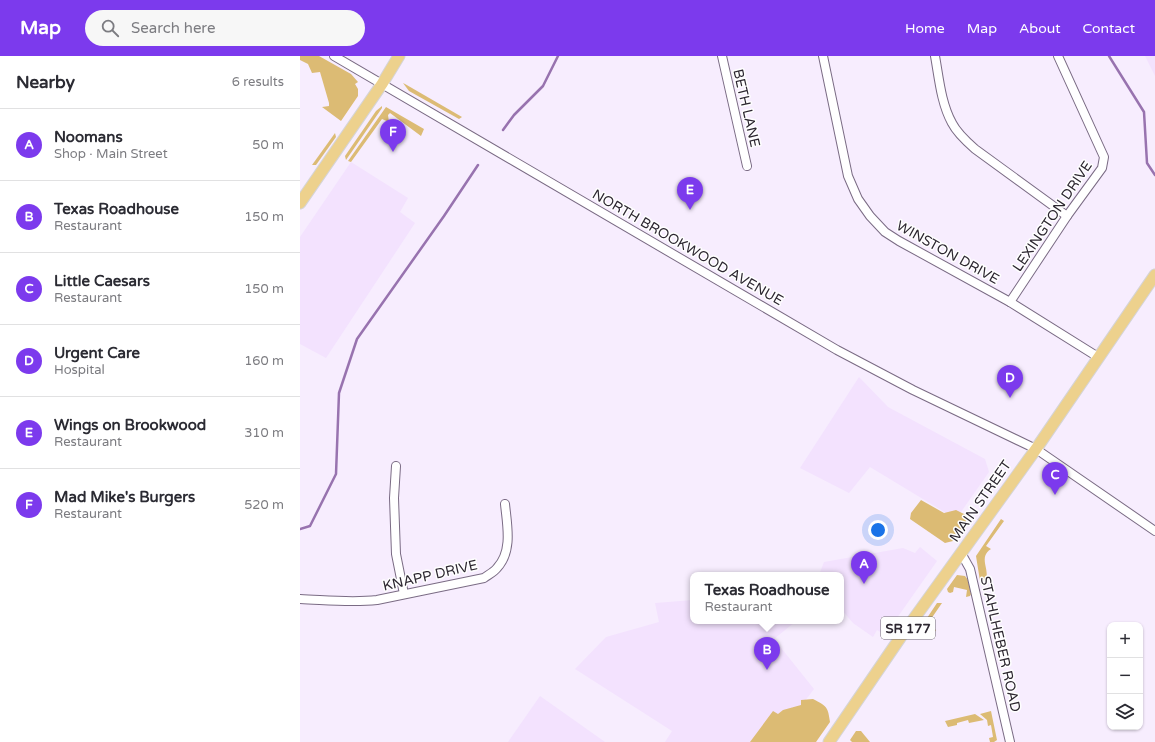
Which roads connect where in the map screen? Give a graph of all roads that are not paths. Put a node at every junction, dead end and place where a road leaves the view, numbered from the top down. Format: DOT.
graph roads {
  1 [pos="334,56"];
  2 [pos="399,56"];
  3 [pos="722,56"];
  4 [pos="823,56"];
  5 [pos="935,56"];
  6 [pos="1058,56"];
  7 [pos="382,84"];
  8 [pos="747,166"];
  9 [pos="300,203"];
  10 [pos="1066,216"];
  11 [pos="1155,275"];
  12 [pos="1010,302"];
  13 [pos="1098,357"];
  14 [pos="1036,449"];
  15 [pos="396,466"];
  16 [pos="505,504"];
  17 [pos="1155,532"];
  18 [pos="961,553"];
  19 [pos="404,594"];
  20 [pos="300,598"];
  21 [pos="829,742"];
  22 [pos="1010,742"];
  1 -- 7 [label="street, NORTH BROOKWOOD AVENUE"];
  2 -- 7 [label="main road"];
  3 -- 8 [label="street, BETH LANE"];
  4 -- 12 [label="street, WINSTON DRIVE"];
  5 -- 10 [label="street"];
  6 -- 10 [label="street, LEXINGTON DRIVE"];
  7 -- 9 [label="main road"];
  7 -- 14 [label="street, NORTH BROOKWOOD AVENUE"];
  10 -- 12 [label="street, LEXINGTON DRIVE"];
  11 -- 13 [label="main road, MAIN STREET / SR 177"];
  12 -- 13 [label="street, WINSTON DRIVE"];
  13 -- 14 [label="main road, MAIN STREET / SR 177"];
  14 -- 17 [label="street, NORTH BROOKWOOD AVENUE"];
  14 -- 18 [label="main road, MAIN STREET / SR 177"];
  15 -- 19 [label="street"];
  16 -- 19 [label="street, KNAPP DRIVE"];
  18 -- 21 [label="main road, MAIN STREET / SR 177"];
  18 -- 22 [label="street, STAHLHEBER ROAD"];
  19 -- 20 [label="street, KNAPP DRIVE"];
}
